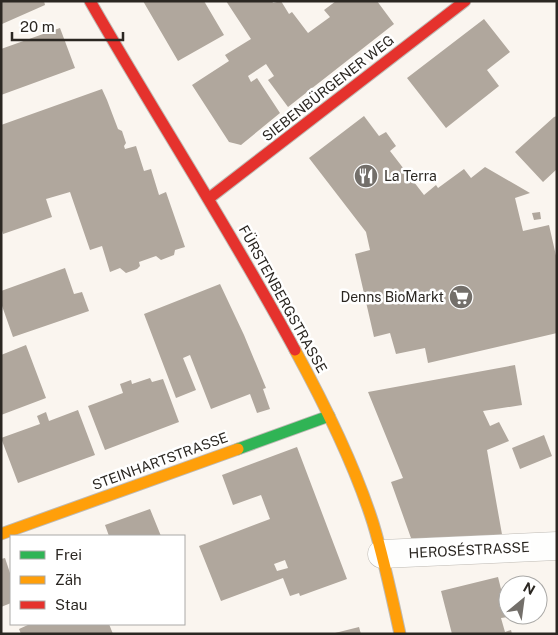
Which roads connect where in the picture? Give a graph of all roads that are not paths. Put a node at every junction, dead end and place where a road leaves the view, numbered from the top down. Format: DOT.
graph roads {
  1 [pos="90,1"];
  2 [pos="466,1"];
  3 [pos="208,199"];
  4 [pos="329,416"];
  5 [pos="1,534"];
  6 [pos="557,546"];
  7 [pos="382,554"];
  8 [pos="400,634"];
  1 -- 3 [label="main road, FÜRSTENBERGSTRASSE"];
  2 -- 3 [label="main road, SIEBENBÜRGENER WEG"];
  3 -- 4 [label="main road, FÜRSTENBERGSTRASSE"];
  4 -- 5 [label="main road, STEINHARTSTRASSE"];
  4 -- 7 [label="main road, FÜRSTENBERGSTRASSE"];
  6 -- 7 [label="street, HEROSÉSTRASSE"];
  7 -- 8 [label="main road, FÜRSTENBERGSTRASSE"];
}
